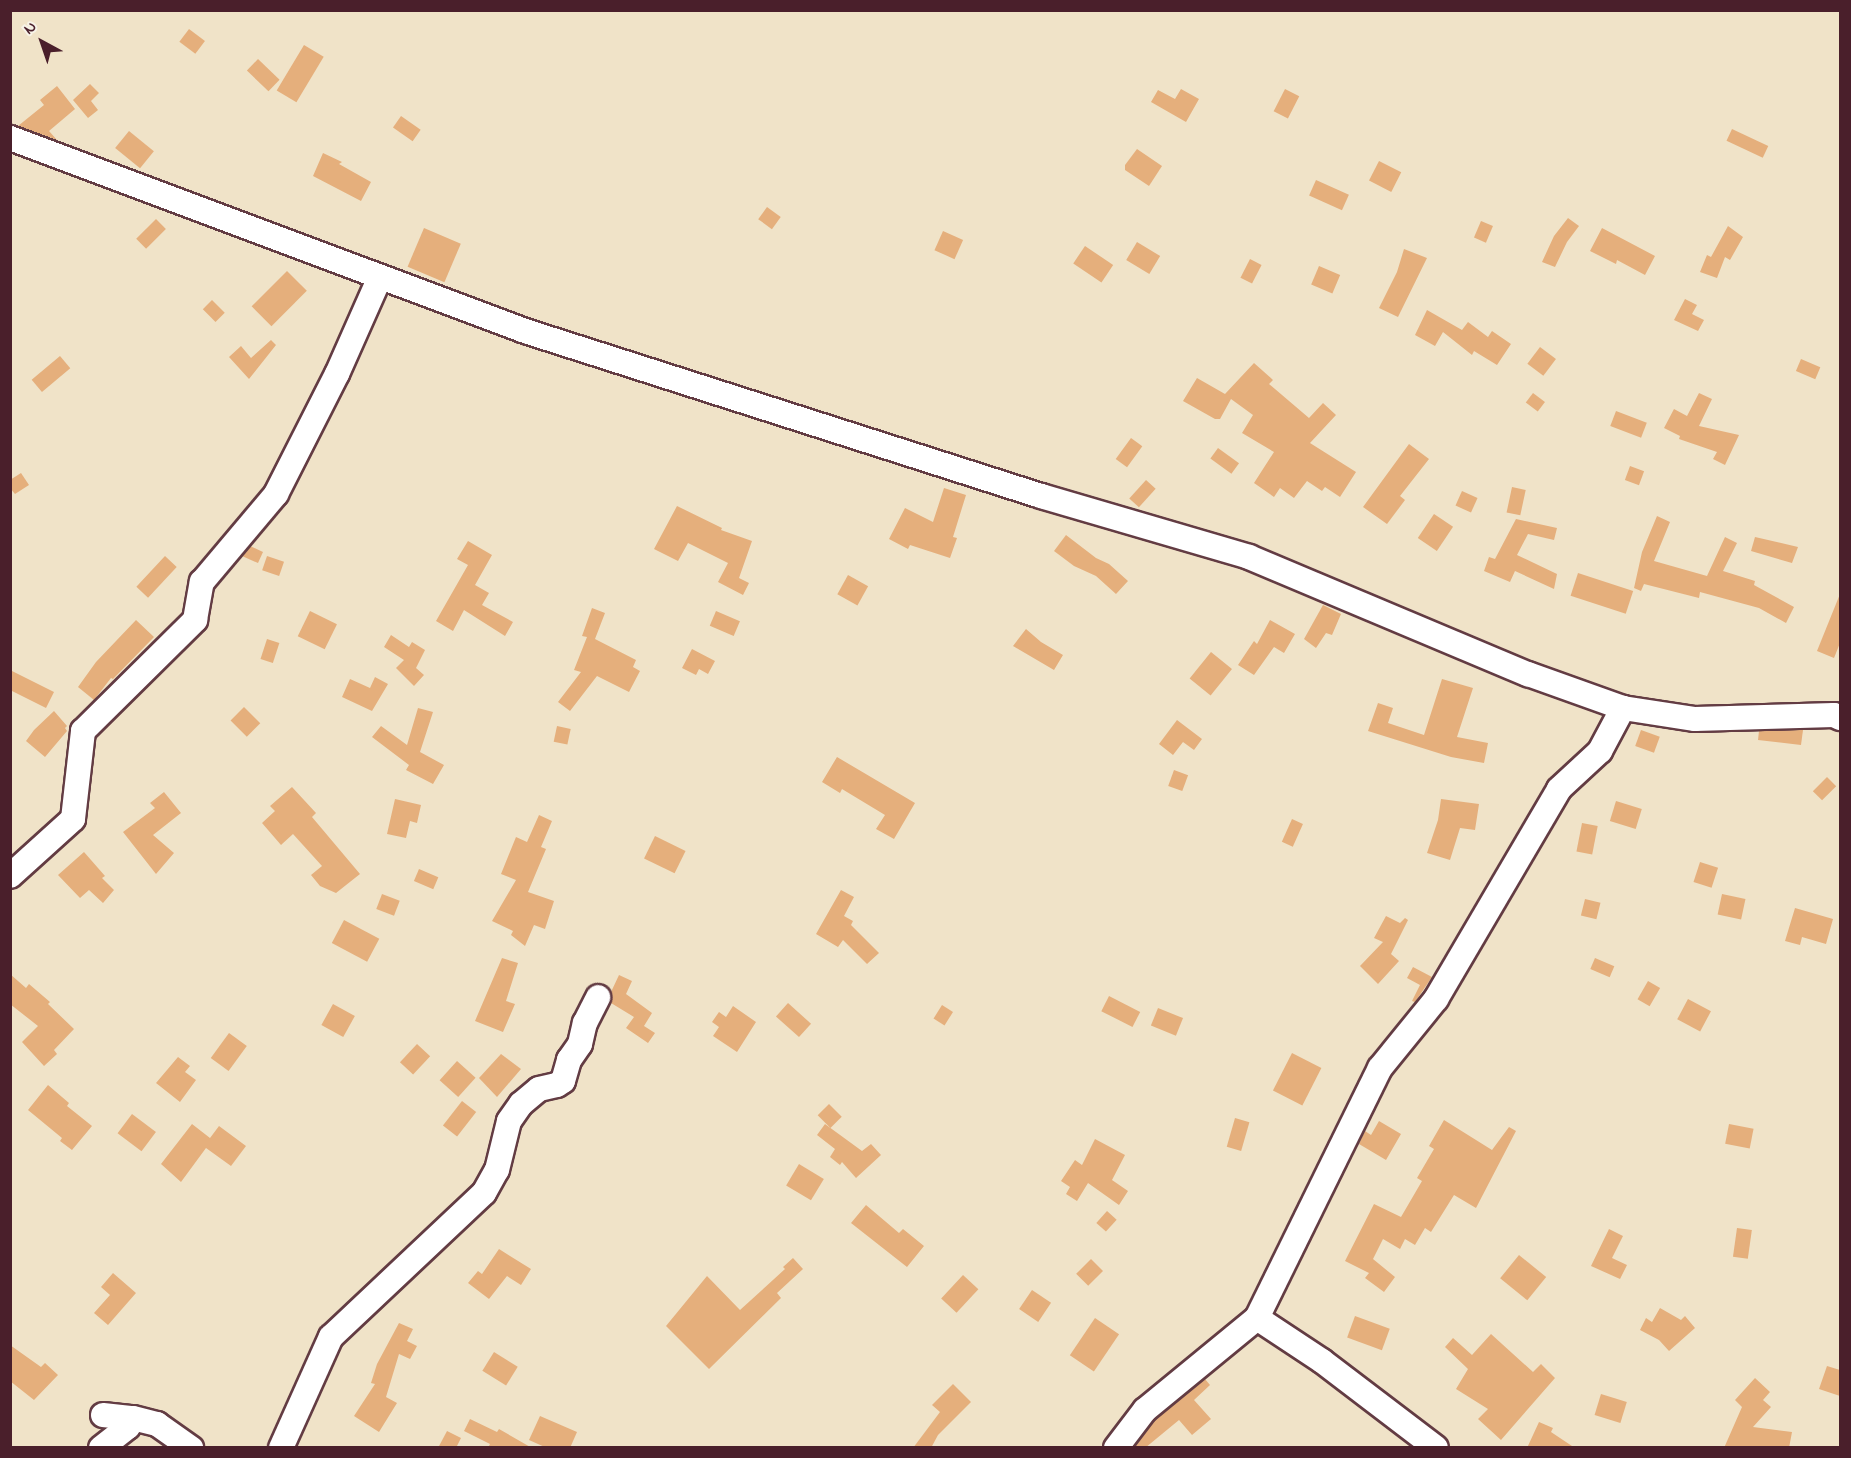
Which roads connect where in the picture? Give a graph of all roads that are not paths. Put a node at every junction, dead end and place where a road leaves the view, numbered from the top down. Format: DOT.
graph roads {
  1 [pos="10,138"];
  2 [pos="380,277"];
  3 [pos="1623,708"];
  4 [pos="1840,718"];
  5 [pos="10,876"];
  6 [pos="598,997"];
  7 [pos="1257,1318"];
  8 [pos="103,1415"];
  9 [pos="133,1418"];
  10 [pos="101,1448"];
  11 [pos="191,1448"];
  12 [pos="281,1448"];
  13 [pos="1116,1448"];
  14 [pos="1436,1448"];
  1 -- 2 [label="street"];
  2 -- 3 [label="street"];
  2 -- 5 [label="street"];
  3 -- 4 [label="street"];
  3 -- 7 [label="street"];
  6 -- 12 [label="street"];
  7 -- 13 [label="street"];
  7 -- 14 [label="street"];
  8 -- 9 [label="street"];
  9 -- 10 [label="street"];
  9 -- 11 [label="street"];
}
